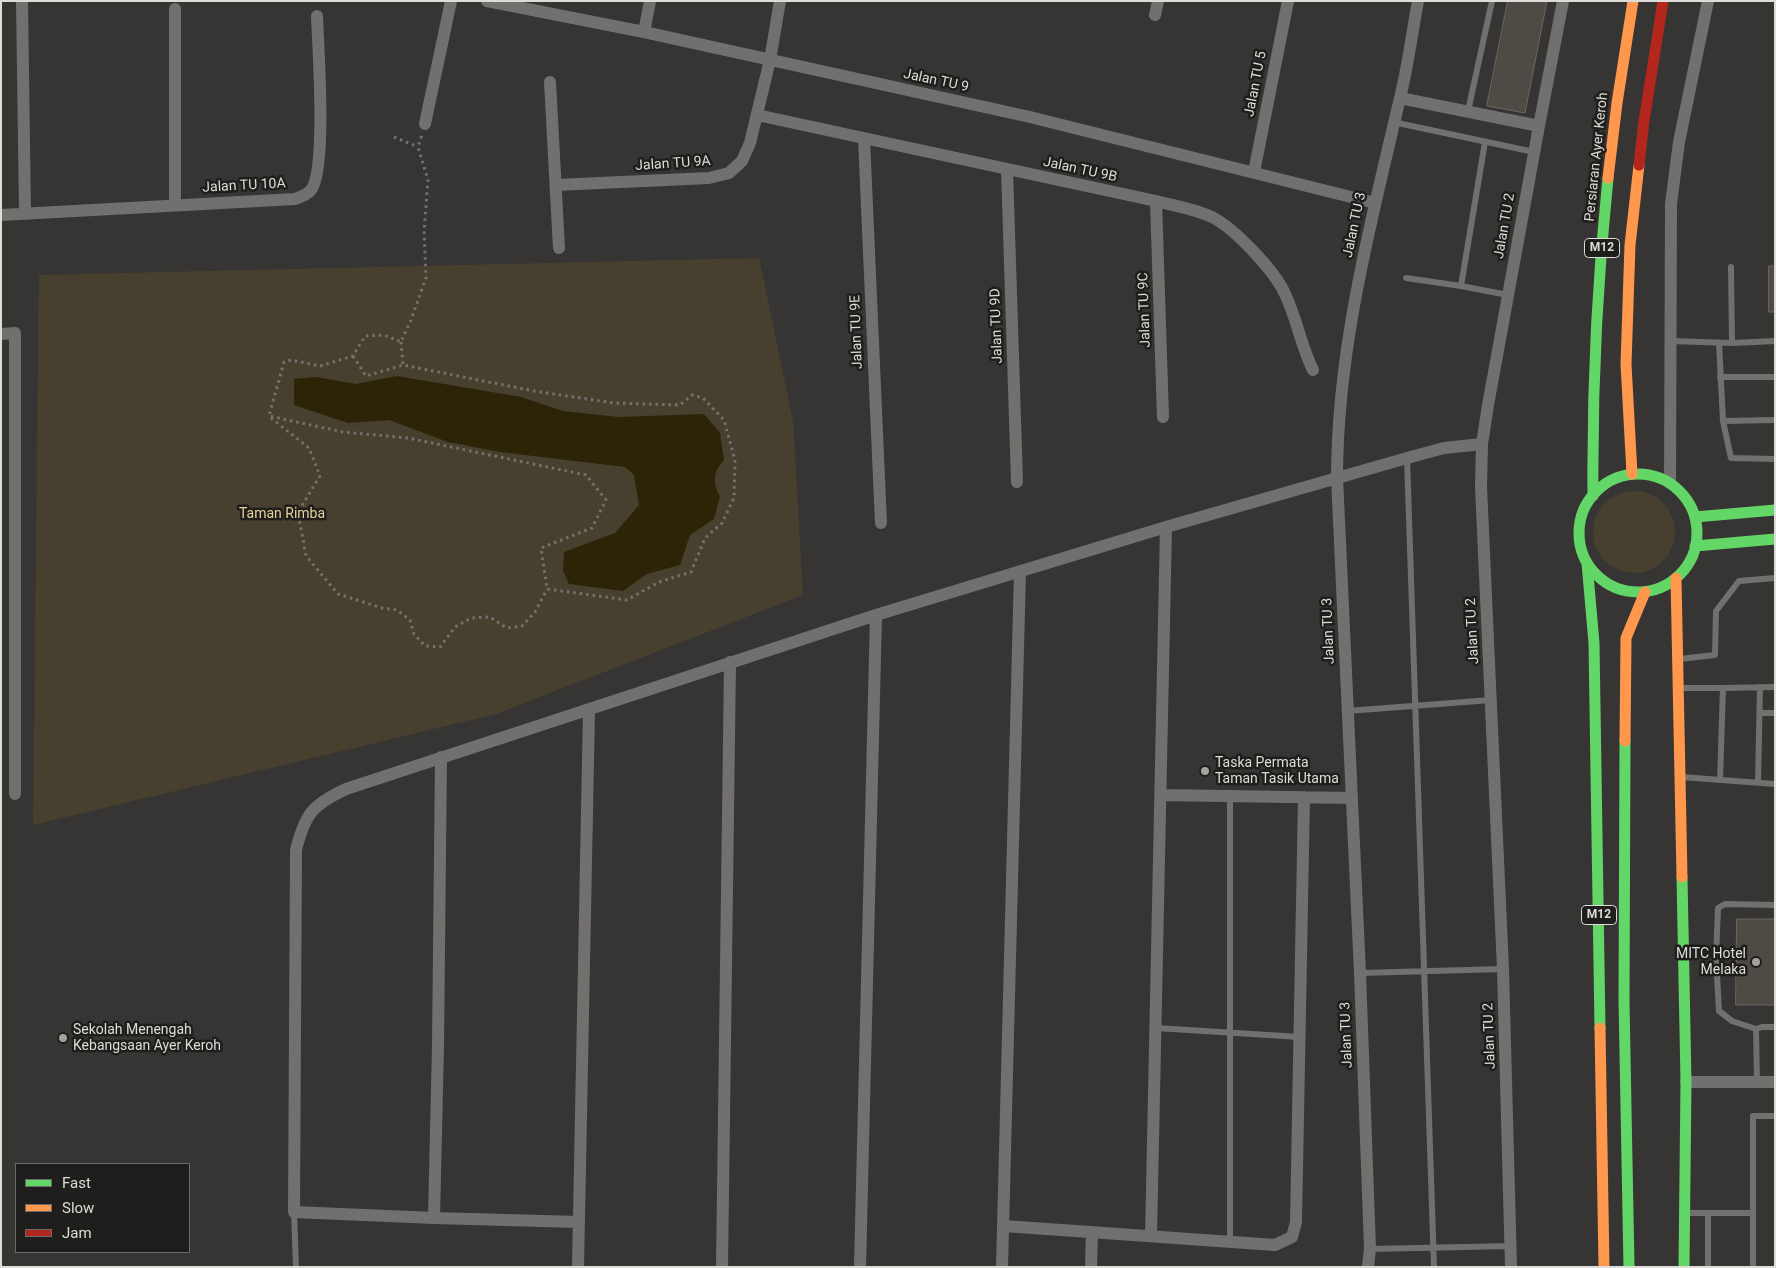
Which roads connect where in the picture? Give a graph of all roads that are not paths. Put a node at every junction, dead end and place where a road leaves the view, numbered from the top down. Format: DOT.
graph roads {
  1 [pos="22,1"];
  2 [pos="451,1"];
  3 [pos="487,1"];
  4 [pos="650,1"];
  5 [pos="780,1"];
  6 [pos="1158,1"];
  7 [pos="1288,1"];
  8 [pos="1418,1"];
  9 [pos="1492,1"];
  10 [pos="1563,1"];
  11 [pos="1633,1"];
  12 [pos="1663,1"];
  13 [pos="1708,1"];
  14 [pos="522,5"];
  15 [pos="174,9"];
  16 [pos="1155,15"];
  17 [pos="317,16"];
  18 [pos="644,32"];
  19 [pos="770,60"];
  20 [pos="550,82"];
  21 [pos="1400,98"];
  22 [pos="1468,112"];
  23 [pos="757,114"];
  24 [pos="1393,122"];
  25 [pos="425,124"];
  26 [pos="1539,126"];
  27 [pos="864,139"];
  28 [pos="1485,142"];
  29 [pos="1534,152"];
  30 [pos="1007,169"];
  31 [pos="1254,172"];
  32 [pos="556,185"];
  33 [pos="1156,201"];
  34 [pos="1375,203"];
  35 [pos="176,204"];
  36 [pos="25,213"];
  37 [pos="1,215"];
  38 [pos="559,248"];
  39 [pos="1731,267"];
  40 [pos="1406,278"];
  41 [pos="1461,286"];
  42 [pos="1508,295"];
  43 [pos="1,334"];
  44 [pos="1670,341"];
  45 [pos="1775,341"];
  46 [pos="1719,342"];
  47 [pos="1732,343"];
  48 [pos="1313,370"];
  49 [pos="1720,377"];
  50 [pos="1775,377"];
  51 [pos="1163,417"];
  52 [pos="1775,420"];
  53 [pos="1723,421"];
  54 [pos="1482,444"];
  55 [pos="1406,458"];
  56 [pos="1775,459"];
  57 [pos="1632,474"];
  58 [pos="1337,478"];
  59 [pos="1018,482"];
  60 [pos="1670,483"];
  61 [pos="1592,496"];
  62 [pos="1775,510"];
  63 [pos="1695,517"];
  64 [pos="881,523"];
  65 [pos="1166,527"];
  66 [pos="1775,539"];
  67 [pos="1695,546"];
  68 [pos="1587,563"];
  69 [pos="1020,571"];
  70 [pos="1676,578"];
  71 [pos="1775,578"];
  72 [pos="1645,592"];
  73 [pos="876,615"];
  74 [pos="1678,659"];
  75 [pos="730,662"];
  76 [pos="1760,687"];
  77 [pos="1678,688"];
  78 [pos="1723,688"];
  79 [pos="1775,688"];
  80 [pos="1492,700"];
  81 [pos="1415,706"];
  82 [pos="589,710"];
  83 [pos="1347,711"];
  84 [pos="1760,713"];
  85 [pos="1775,713"];
  86 [pos="440,757"];
  87 [pos="1680,777"];
  88 [pos="1720,780"];
  89 [pos="1758,782"];
  90 [pos="1775,784"];
  91 [pos="15,794"];
  92 [pos="1161,795"];
  93 [pos="1230,796"];
  94 [pos="1304,798"];
  95 [pos="1352,798"];
  96 [pos="1775,905"];
  97 [pos="1503,969"];
  98 [pos="1424,972"];
  99 [pos="1360,973"];
  100 [pos="1775,1027"];
  101 [pos="1156,1028"];
  102 [pos="1756,1029"];
  103 [pos="1230,1033"];
  104 [pos="1300,1037"];
  105 [pos="1686,1082"];
  106 [pos="1757,1082"];
  107 [pos="1775,1082"];
  108 [pos="1775,1116"];
  109 [pos="294,1212"];
  110 [pos="1684,1213"];
  111 [pos="1708,1213"];
  112 [pos="1753,1213"];
  113 [pos="434,1218"];
  114 [pos="579,1222"];
  115 [pos="1004,1226"];
  116 [pos="1092,1232"];
  117 [pos="1151,1236"];
  118 [pos="1230,1242"];
  119 [pos="1511,1246"];
  120 [pos="1433,1247"];
  121 [pos="1370,1249"];
  122 [pos="296,1267"];
  123 [pos="578,1267"];
  124 [pos="722,1267"];
  125 [pos="860,1267"];
  126 [pos="1002,1267"];
  127 [pos="1091,1267"];
  128 [pos="1368,1267"];
  129 [pos="1434,1267"];
  130 [pos="1512,1267"];
  131 [pos="1604,1267"];
  132 [pos="1629,1267"];
  133 [pos="1684,1267"];
  134 [pos="1708,1267"];
  135 [pos="1753,1267"];
  1 -- 36 [label="street"];
  2 -- 25 [label="street"];
  3 -- 14 [label="street, Jalan TU 9"];
  4 -- 18 [label="street"];
  5 -- 19 [label="street, Jalan TU 9A"];
  6 -- 16 [label="street"];
  7 -- 31 [label="street, Jalan TU 5"];
  8 -- 21 [label="street, Jalan TU 3"];
  9 -- 22 [label="lane"];
  10 -- 26 [label="street, Jalan TU 2"];
  11 -- 61 [label="main road, Persiaran Ayer Keroh / M12"];
  12 -- 57 [label="main road, M12"];
  13 -- 44 [label="street"];
  14 -- 18 [label="street, Jalan TU 9"];
  15 -- 35 [label="street"];
  17 -- 35 [label="street, Jalan TU 10A"];
  18 -- 19 [label="street, Jalan TU 9"];
  19 -- 23 [label="street, Jalan TU 9A"];
  19 -- 31 [label="street, Jalan TU 9"];
  20 -- 32 [label="street"];
  21 -- 22 [label="street"];
  21 -- 24 [label="street, Jalan TU 3"];
  22 -- 26 [label="street"];
  23 -- 27 [label="street, Jalan TU 9B"];
  23 -- 32 [label="street, Jalan TU 9A"];
  24 -- 28 [label="lane"];
  24 -- 34 [label="street, Jalan TU 3"];
  26 -- 29 [label="street, Jalan TU 2"];
  27 -- 30 [label="street, Jalan TU 9B"];
  27 -- 64 [label="street, Jalan TU 9E"];
  28 -- 29 [label="lane"];
  28 -- 41 [label="lane"];
  29 -- 42 [label="street, Jalan TU 2"];
  30 -- 33 [label="street, Jalan TU 9B"];
  30 -- 59 [label="street, Jalan TU 9D"];
  31 -- 34 [label="street, Jalan TU 9"];
  32 -- 38 [label="street"];
  33 -- 48 [label="street, Jalan TU 9B"];
  33 -- 51 [label="street, Jalan TU 9C"];
  34 -- 58 [label="street, Jalan TU 3"];
  35 -- 36 [label="street, Jalan TU 10A"];
  36 -- 37 [label="street, Jalan TU 10A"];
  39 -- 47 [label="lane"];
  40 -- 41 [label="lane"];
  41 -- 42 [label="lane"];
  42 -- 54 [label="street, Jalan TU 2"];
  43 -- 91 [label="street"];
  44 -- 46 [label="lane"];
  44 -- 60 [label="street"];
  45 -- 47 [label="lane"];
  46 -- 47 [label="lane"];
  46 -- 49 [label="lane"];
  49 -- 50 [label="lane"];
  49 -- 53 [label="lane"];
  52 -- 53 [label="lane"];
  53 -- 56 [label="lane"];
  54 -- 55 [label="street"];
  54 -- 80 [label="street, Jalan TU 2"];
  55 -- 58 [label="street"];
  55 -- 81 [label="lane"];
  57 -- 60 [label="main road, M12"];
  57 -- 61 [label="main road, M12"];
  58 -- 65 [label="street"];
  58 -- 83 [label="street, Jalan TU 3"];
  60 -- 63 [label="main road, M12"];
  61 -- 68 [label="main road, M12"];
  62 -- 63 [label="main road"];
  63 -- 67 [label="main road, M12"];
  65 -- 69 [label="street"];
  65 -- 92 [label="street"];
  66 -- 67 [label="main road"];
  67 -- 70 [label="main road, M12"];
  68 -- 72 [label="main road, M12"];
  68 -- 131 [label="main road, M12"];
  69 -- 73 [label="street"];
  69 -- 115 [label="street"];
  70 -- 72 [label="main road, M12"];
  70 -- 74 [label="main road"];
  71 -- 74 [label="lane"];
  72 -- 132 [label="main road, M12"];
  73 -- 75 [label="street"];
  73 -- 125 [label="street"];
  74 -- 77 [label="main road"];
  75 -- 82 [label="street"];
  75 -- 124 [label="street"];
  76 -- 78 [label="lane"];
  76 -- 79 [label="lane"];
  76 -- 84 [label="lane"];
  77 -- 78 [label="lane"];
  77 -- 87 [label="main road"];
  78 -- 88 [label="lane"];
  80 -- 81 [label="lane"];
  80 -- 97 [label="street, Jalan TU 2"];
  81 -- 83 [label="lane"];
  81 -- 98 [label="lane"];
  82 -- 86 [label="street"];
  82 -- 114 [label="street"];
  83 -- 95 [label="street, Jalan TU 3"];
  84 -- 85 [label="lane"];
  84 -- 89 [label="lane"];
  86 -- 109 [label="street"];
  86 -- 113 [label="street"];
  87 -- 88 [label="lane"];
  87 -- 105 [label="main road"];
  88 -- 89 [label="lane"];
  89 -- 90 [label="lane"];
  92 -- 93 [label="street"];
  92 -- 101 [label="street"];
  93 -- 94 [label="street"];
  93 -- 103 [label="lane"];
  94 -- 95 [label="street"];
  94 -- 104 [label="street"];
  95 -- 99 [label="street, Jalan TU 3"];
  96 -- 102 [label="lane"];
  97 -- 98 [label="lane"];
  97 -- 119 [label="street, Jalan TU 2"];
  98 -- 99 [label="lane"];
  98 -- 120 [label="lane"];
  99 -- 121 [label="street, Jalan TU 3"];
  100 -- 102 [label="lane"];
  101 -- 103 [label="lane"];
  101 -- 117 [label="street"];
  102 -- 106 [label="lane"];
  103 -- 104 [label="lane"];
  103 -- 118 [label="lane"];
  104 -- 118 [label="street"];
  105 -- 106 [label="street"];
  105 -- 110 [label="main road"];
  106 -- 107 [label="street"];
  108 -- 112 [label="lane"];
  109 -- 113 [label="street"];
  109 -- 122 [label="lane"];
  110 -- 111 [label="lane"];
  110 -- 133 [label="main road"];
  111 -- 112 [label="lane"];
  111 -- 134 [label="lane"];
  112 -- 135 [label="lane"];
  113 -- 114 [label="street"];
  114 -- 123 [label="street"];
  115 -- 116 [label="street"];
  115 -- 126 [label="street"];
  116 -- 117 [label="street"];
  116 -- 127 [label="street"];
  117 -- 118 [label="street"];
  119 -- 120 [label="lane"];
  119 -- 130 [label="street, Jalan TU 2"];
  120 -- 121 [label="lane"];
  120 -- 129 [label="lane"];
  121 -- 128 [label="street, Jalan TU 3"];
}
